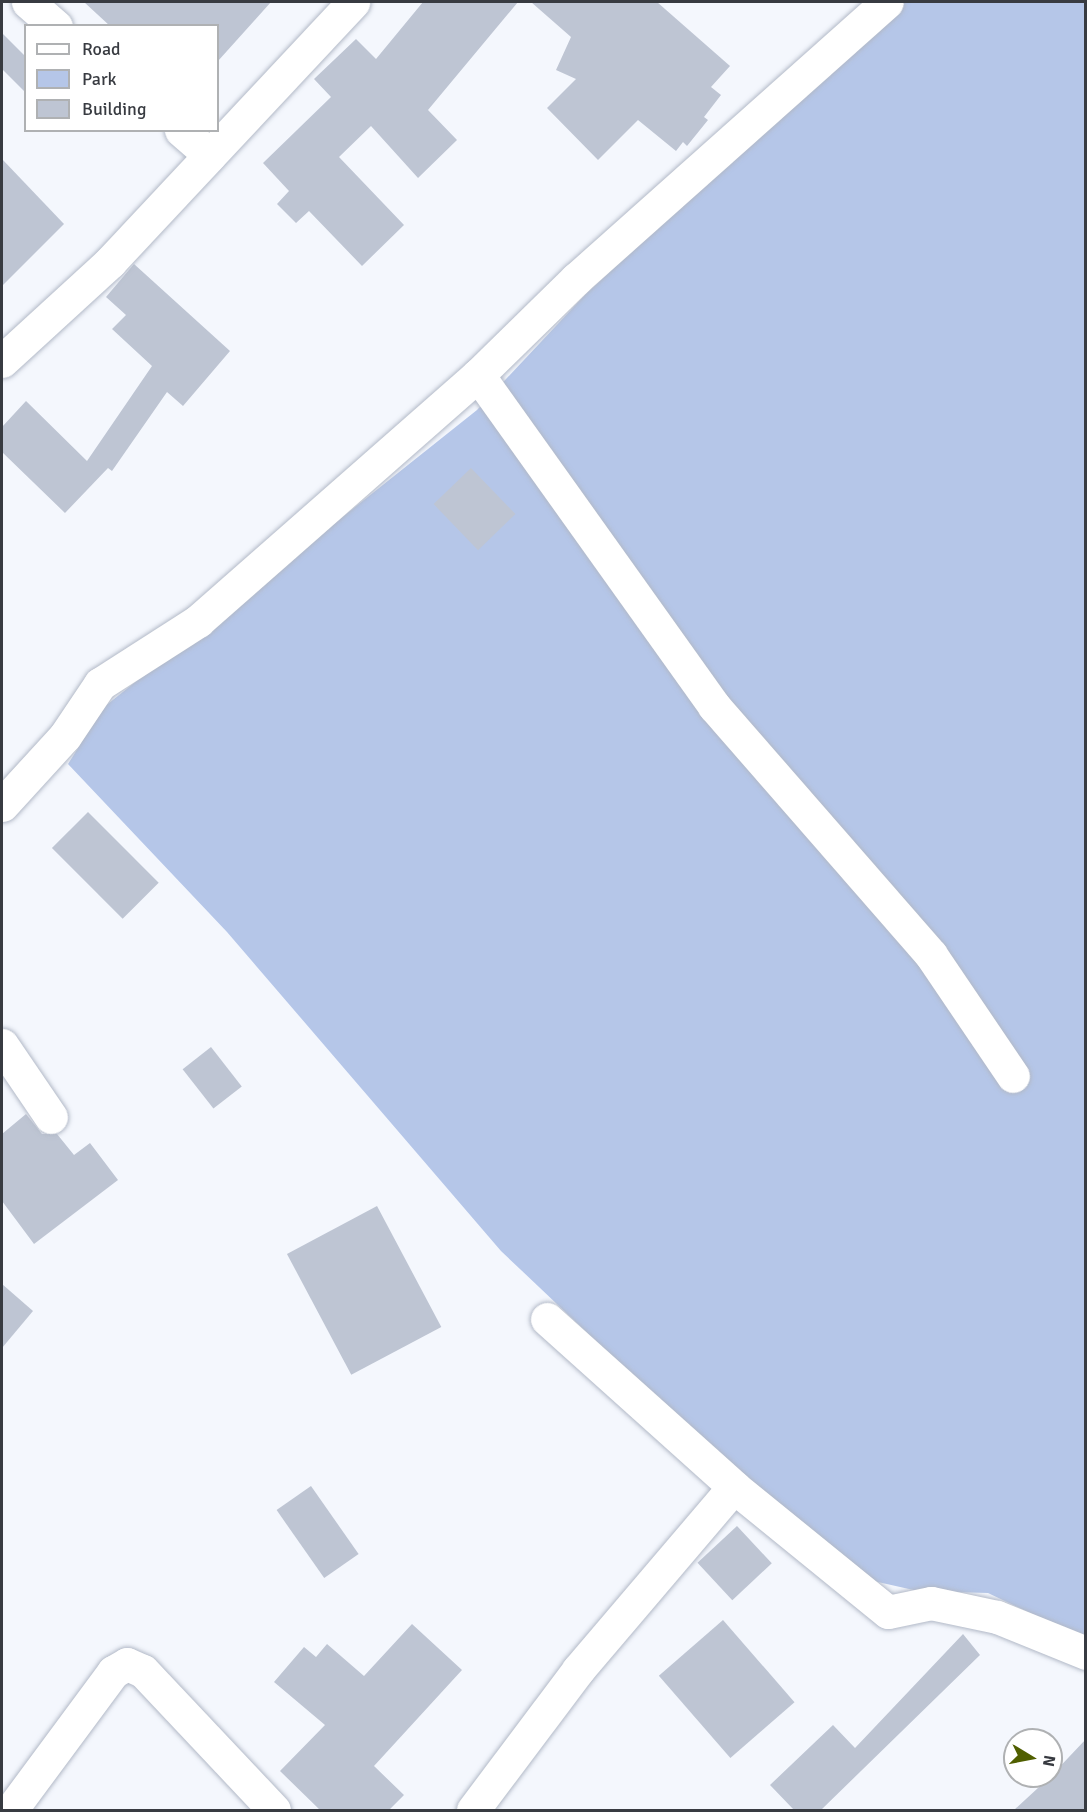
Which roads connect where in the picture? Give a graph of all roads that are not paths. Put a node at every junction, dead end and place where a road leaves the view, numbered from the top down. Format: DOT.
graph roads {
  1 [pos="28,2"];
  2 [pos="353,2"];
  3 [pos="887,2"];
  4 [pos="54,24"];
  5 [pos="183,132"];
  6 [pos="210,155"];
  7 [pos="2,361"];
  8 [pos="478,375"];
  9 [pos="2,805"];
  10 [pos="2,1045"];
  11 [pos="1013,1076"];
  12 [pos="51,1117"];
  13 [pos="547,1319"];
  14 [pos="734,1487"];
  15 [pos="1086,1653"];
  16 [pos="11,1810"];
  17 [pos="273,1810"];
  18 [pos="473,1810"];
  1 -- 4 [label="street"];
  2 -- 6 [label="street"];
  3 -- 8 [label="street"];
  5 -- 6 [label="street"];
  6 -- 7 [label="street"];
  8 -- 9 [label="street"];
  8 -- 11 [label="street"];
  10 -- 12 [label="street"];
  13 -- 14 [label="street"];
  14 -- 15 [label="street"];
  14 -- 18 [label="street"];
  16 -- 17 [label="street"];
}
